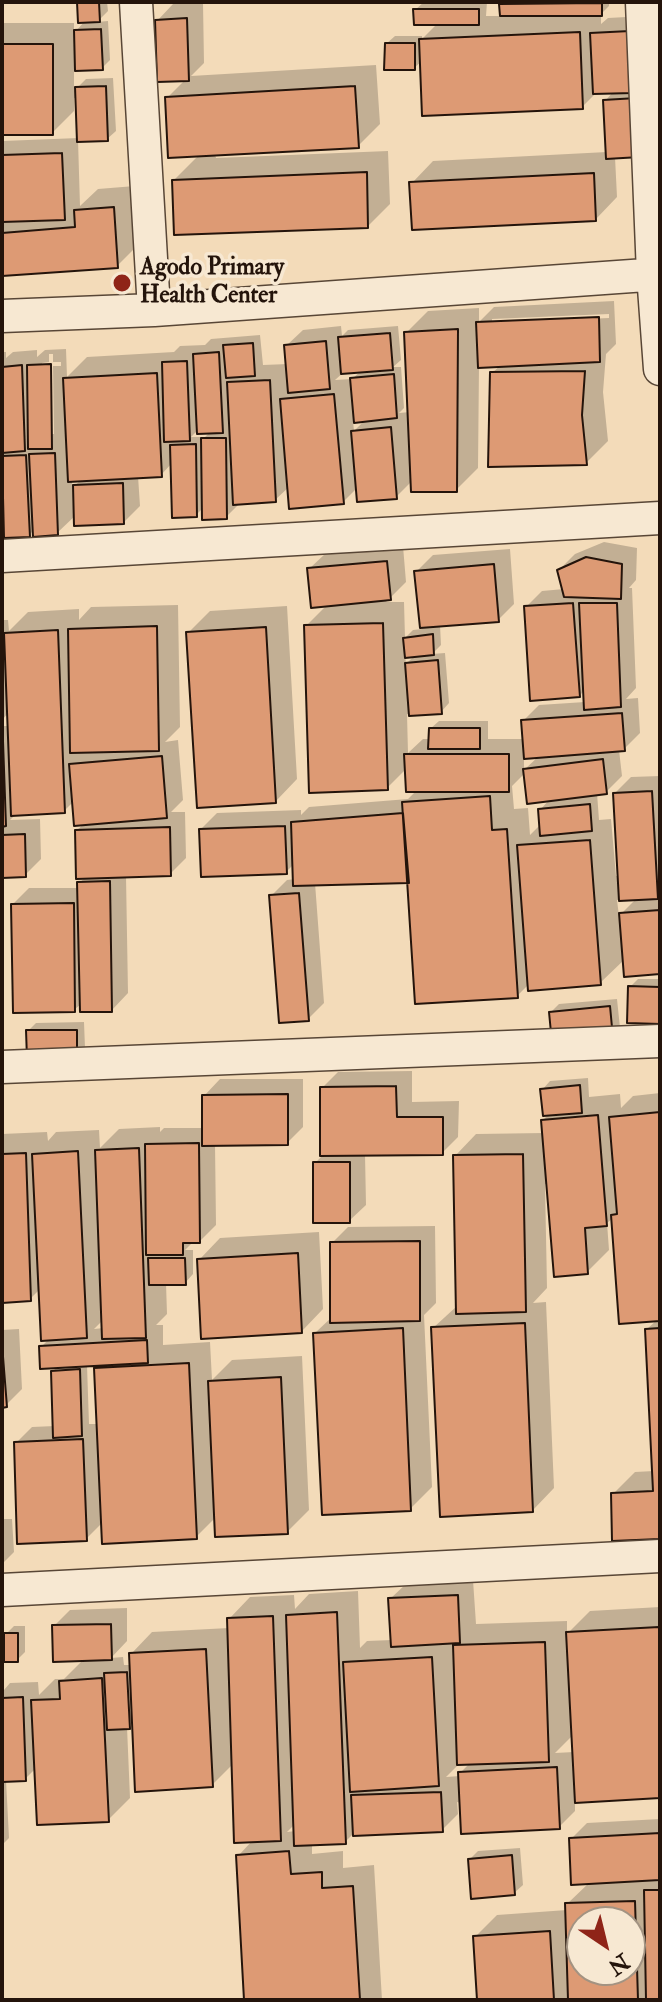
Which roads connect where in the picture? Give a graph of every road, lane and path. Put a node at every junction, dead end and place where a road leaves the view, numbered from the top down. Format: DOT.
graph roads {
  1 [pos="136,2"];
  2 [pos="642,2"];
  3 [pos="657,274"];
  4 [pos="154,310"];
  5 [pos="2,316"];
  6 [pos="660,369"];
  7 [pos="660,518"];
  8 [pos="2,556"];
  9 [pos="660,1041"];
  10 [pos="2,1067"];
  11 [pos="660,1556"];
  12 [pos="2,1590"];
  1 -- 4 [label="street"];
  2 -- 3 [label="street"];
  3 -- 4 [label="street"];
  3 -- 6 [label="street"];
  4 -- 5 [label="street"];
  7 -- 8 [label="street"];
  9 -- 10 [label="street"];
  11 -- 12 [label="street"];
}
